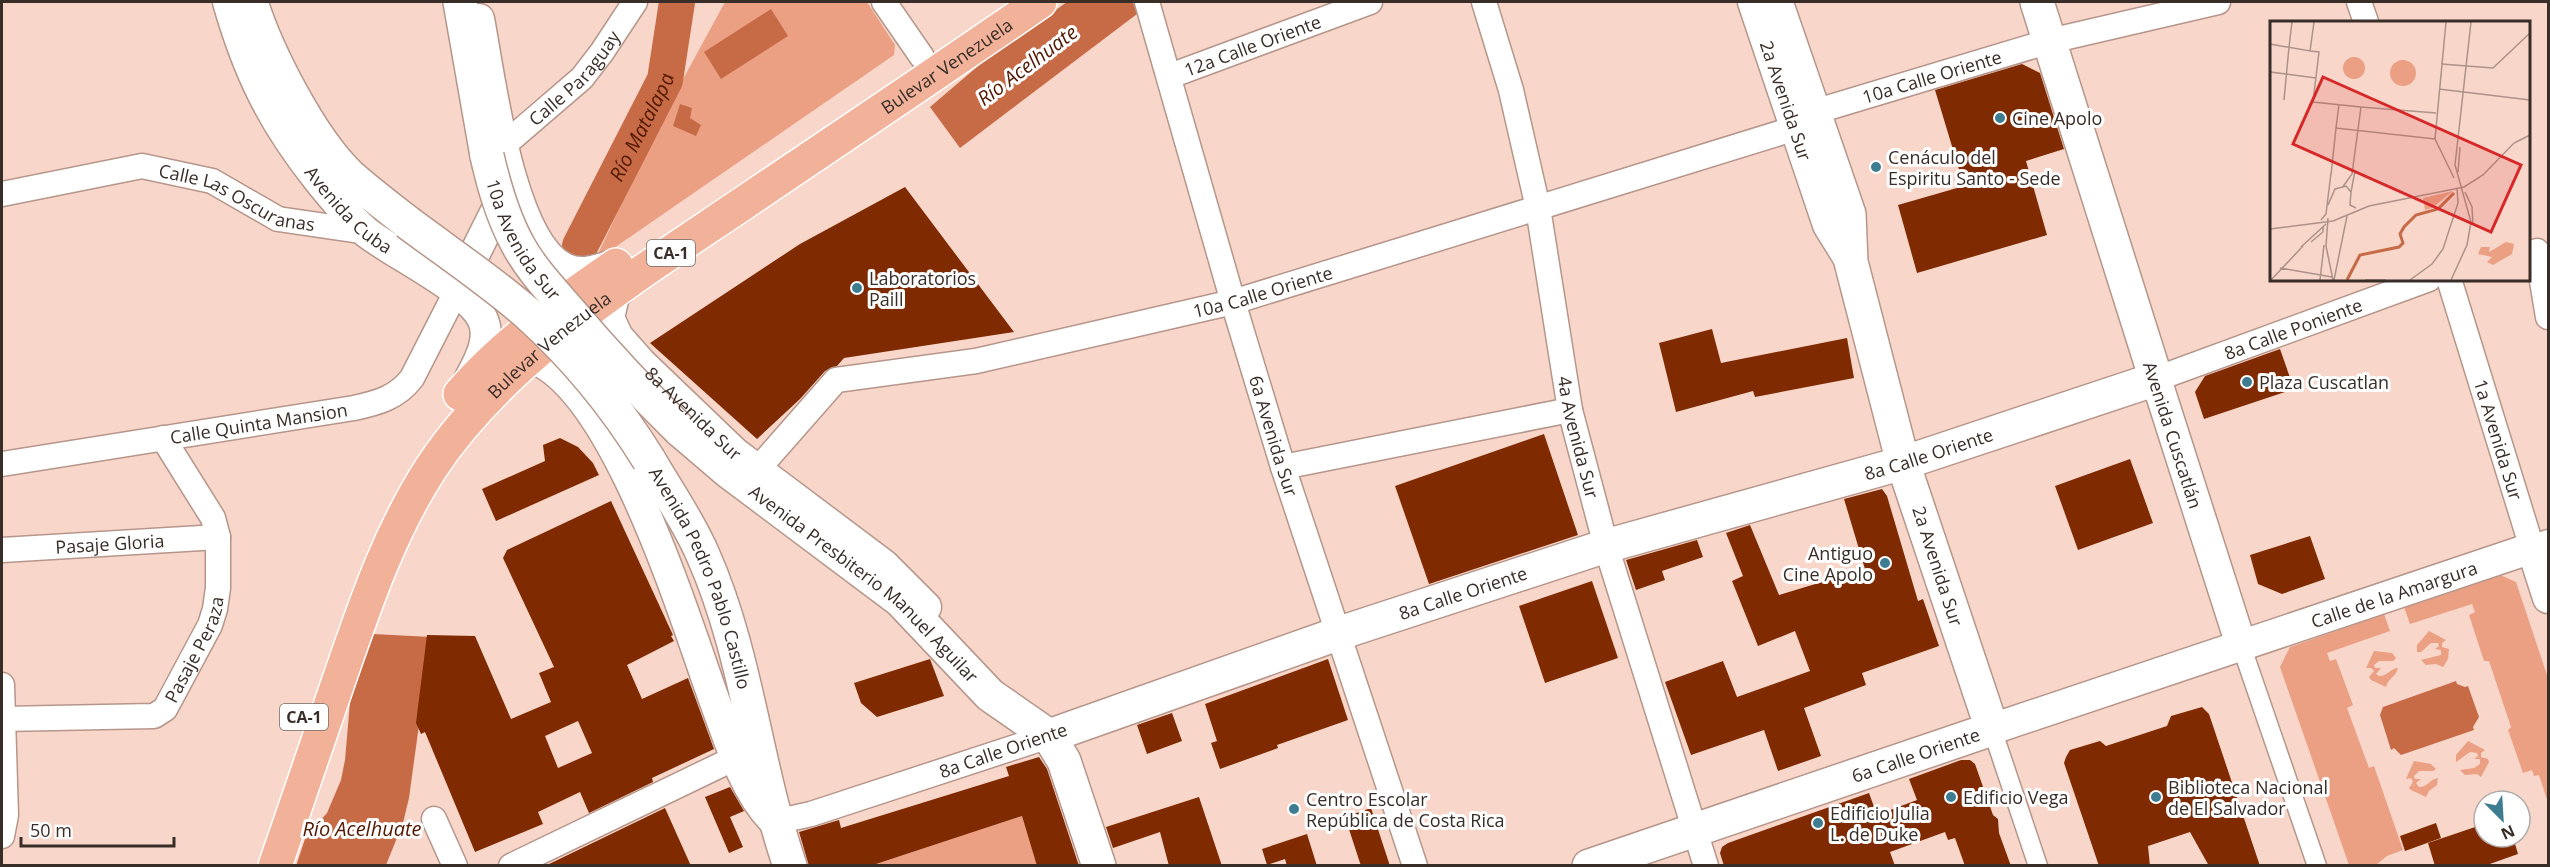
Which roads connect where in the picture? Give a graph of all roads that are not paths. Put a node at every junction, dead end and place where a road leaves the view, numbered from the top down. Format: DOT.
graph roads {
  1 [pos="228,2"];
  2 [pos="251,2"];
  3 [pos="460,2"];
  4 [pos="476,2"];
  5 [pos="635,2"];
  6 [pos="884,2"];
  7 [pos="1002,2"];
  8 [pos="1040,2"];
  9 [pos="1370,2"];
  10 [pos="1484,2"];
  11 [pos="2037,2"];
  12 [pos="2218,2"];
  13 [pos="2359,2"];
  14 [pos="1775,3"];
  15 [pos="1149,9"];
  16 [pos="2366,21"];
  17 [pos="2050,41"];
  18 [pos="922,57"];
  19 [pos="1170,76"];
  20 [pos="1812,116"];
  21 [pos="495,151"];
  22 [pos="512,179"];
  23 [pos="2,194"];
  24 [pos="1538,208"];
  25 [pos="407,222"];
  26 [pos="367,232"];
  27 [pos="2538,251"];
  28 [pos="622,273"];
  29 [pos="2426,280"];
  30 [pos="2449,280"];
  31 [pos="456,292"];
  32 [pos="1233,302"];
  33 [pos="2548,317"];
  34 [pos="530,357"];
  35 [pos="647,369"];
  36 [pos="2156,379"];
  37 [pos="465,388"];
  38 [pos="1570,410"];
  39 [pos="597,420"];
  40 [pos="680,430"];
  41 [pos="163,438"];
  42 [pos="1904,463"];
  43 [pos="2,464"];
  44 [pos="1283,467"];
  45 [pos="757,470"];
  46 [pos="218,537"];
  47 [pos="2540,545"];
  48 [pos="1605,546"];
  49 [pos="2,550"];
  50 [pos="365,573"];
  51 [pos="2548,598"];
  52 [pos="1340,633"];
  53 [pos="2241,645"];
  54 [pos="2,686"];
  55 [pos="3,719"];
  56 [pos="1992,729"];
  57 [pos="1040,730"];
  58 [pos="3,745"];
  59 [pos="735,758"];
  60 [pos="434,819"];
  61 [pos="775,822"];
  62 [pos="1695,830"];
  63 [pos="2,836"];
  64 [pos="253,866"];
  65 [pos="275,866"];
  66 [pos="455,866"];
  67 [pos="511,866"];
  68 [pos="790,866"];
  69 [pos="1099,866"];
  70 [pos="1415,866"];
  71 [pos="1589,866"];
  72 [pos="1706,866"];
  73 [pos="2038,866"];
  74 [pos="2317,866"];
  1 -- 26 [label="street, Avenida Cuba"];
  2 -- 25 [label="main road, Avenida Cuba"];
  3 -- 21 [label="main road, 10a Avenida Sur"];
  4 -- 21 [label="street, 10a Avenida Sur"];
  5 -- 21 [label="street, Calle Paraguay"];
  6 -- 18 [label="street"];
  7 -- 18 [label="highway, Bulevar Venezuela / CA-1"];
  8 -- 28 [label="highway, Bulevar Venezuela / CA-1"];
  9 -- 19 [label="street, 12a Calle Oriente"];
  10 -- 24 [label="street, 4a Avenida Sur"];
  11 -- 17 [label="main road, Avenida Cuscatlán"];
  12 -- 17 [label="street, 10a Calle Oriente"];
  13 -- 16 [label="street"];
  14 -- 20 [label="main road, 2a Avenida Sur"];
  15 -- 19 [label="street, 6a Avenida Sur"];
  17 -- 20 [label="street, 10a Calle Oriente"];
  17 -- 36 [label="main road, Avenida Cuscatlán"];
  18 -- 28 [label="highway, Bulevar Venezuela / CA-1"];
  19 -- 32 [label="street, 6a Avenida Sur"];
  20 -- 24 [label="street, 10a Calle Oriente"];
  20 -- 42 [label="main road, 2a Avenida Sur"];
  21 -- 22 [label="street, 10a Avenida Sur"];
  21 -- 40 [label="main road, 10a Avenida Sur, bridge"];
  22 -- 28 [label="street, 10a Avenida Sur"];
  22 -- 31 [label="street"];
  23 -- 26 [label="street, Calle Las Oscuranas"];
  24 -- 32 [label="street, 10a Calle Oriente"];
  24 -- 38 [label="street, 4a Avenida Sur"];
  25 -- 61 [label="main road, Avenida Pedro Pablo Castillo, bridge"];
  26 -- 31 [label="street, Avenida Cuba"];
  27 -- 33 [label="street"];
  28 -- 34 [label="highway, Bulevar Venezuela / CA-1"];
  28 -- 35 [label="street, 8a Avenida Sur"];
  28 -- 37 [label="highway, Bulevar Venezuela / CA-1"];
  29 -- 36 [label="street, 8a Calle Poniente"];
  30 -- 47 [label="street, 1a Avenida Sur"];
  31 -- 37 [label="street, Avenida Cuba"];
  31 -- 41 [label="street, Calle Quinta Mansion"];
  32 -- 44 [label="street, 6a Avenida Sur"];
  32 -- 45 [label="street, 10a Calle Oriente"];
  34 -- 39 [label="street, Avenida Pedro Pablo Castillo"];
  34 -- 50 [label="highway, Bulevar Venezuela / CA-1"];
  35 -- 39 [label="street"];
  35 -- 45 [label="street, 8a Avenida Sur"];
  36 -- 42 [label="main road, 8a Calle Oriente"];
  36 -- 53 [label="street, Avenida Cuscatlán"];
  37 -- 50 [label="highway, Bulevar Venezuela / CA-1"];
  38 -- 44 [label="street"];
  38 -- 48 [label="street, 4a Avenida Sur"];
  39 -- 59 [label="street, Avenida Pedro Pablo Castillo"];
  40 -- 57 [label="main road, Avenida Presbiterio Manuel Aguilar"];
  41 -- 43 [label="street, Calle Quinta Mansion"];
  41 -- 46 [label="street, Pasaje Peraza"];
  42 -- 48 [label="main road, 8a Calle Oriente"];
  42 -- 56 [label="main road, 2a Avenida Sur"];
  44 -- 52 [label="street, 6a Avenida Sur"];
  45 -- 57 [label="street, 8a Avenida Sur"];
  46 -- 49 [label="street, Pasaje Gloria"];
  46 -- 55 [label="street, Pasaje Peraza"];
  47 -- 51 [label="street, 1a Avenida Sur"];
  47 -- 53 [label="street, Calle de la Amargura"];
  48 -- 52 [label="main road, 8a Calle Oriente"];
  48 -- 62 [label="street, 4a Avenida Sur"];
  50 -- 64 [label="highway, Bulevar Venezuela / CA-1"];
  50 -- 65 [label="highway, Bulevar Venezuela / CA-1"];
  52 -- 57 [label="main road, 8a Calle Oriente"];
  52 -- 70 [label="street, 6a Avenida Sur"];
  53 -- 56 [label="street, 6a Calle Oriente"];
  53 -- 74 [label="street, Avenida Cuscatlán"];
  54 -- 55 [label="street"];
  55 -- 58 [label="street"];
  56 -- 62 [label="main road, 6a Calle Oriente"];
  56 -- 73 [label="street, 2a Avenida Sur"];
  57 -- 61 [label="street, 8a Calle Oriente"];
  57 -- 69 [label="main road"];
  58 -- 63 [label="street"];
  59 -- 61 [label="street, Avenida Pedro Pablo Castillo"];
  59 -- 67 [label="street"];
  60 -- 66 [label="street"];
  61 -- 68 [label="main road, Avenida Pedro Pablo Castillo"];
  62 -- 71 [label="main road, 6a Calle Oriente"];
  62 -- 72 [label="street, 4a Avenida Sur"];
}
